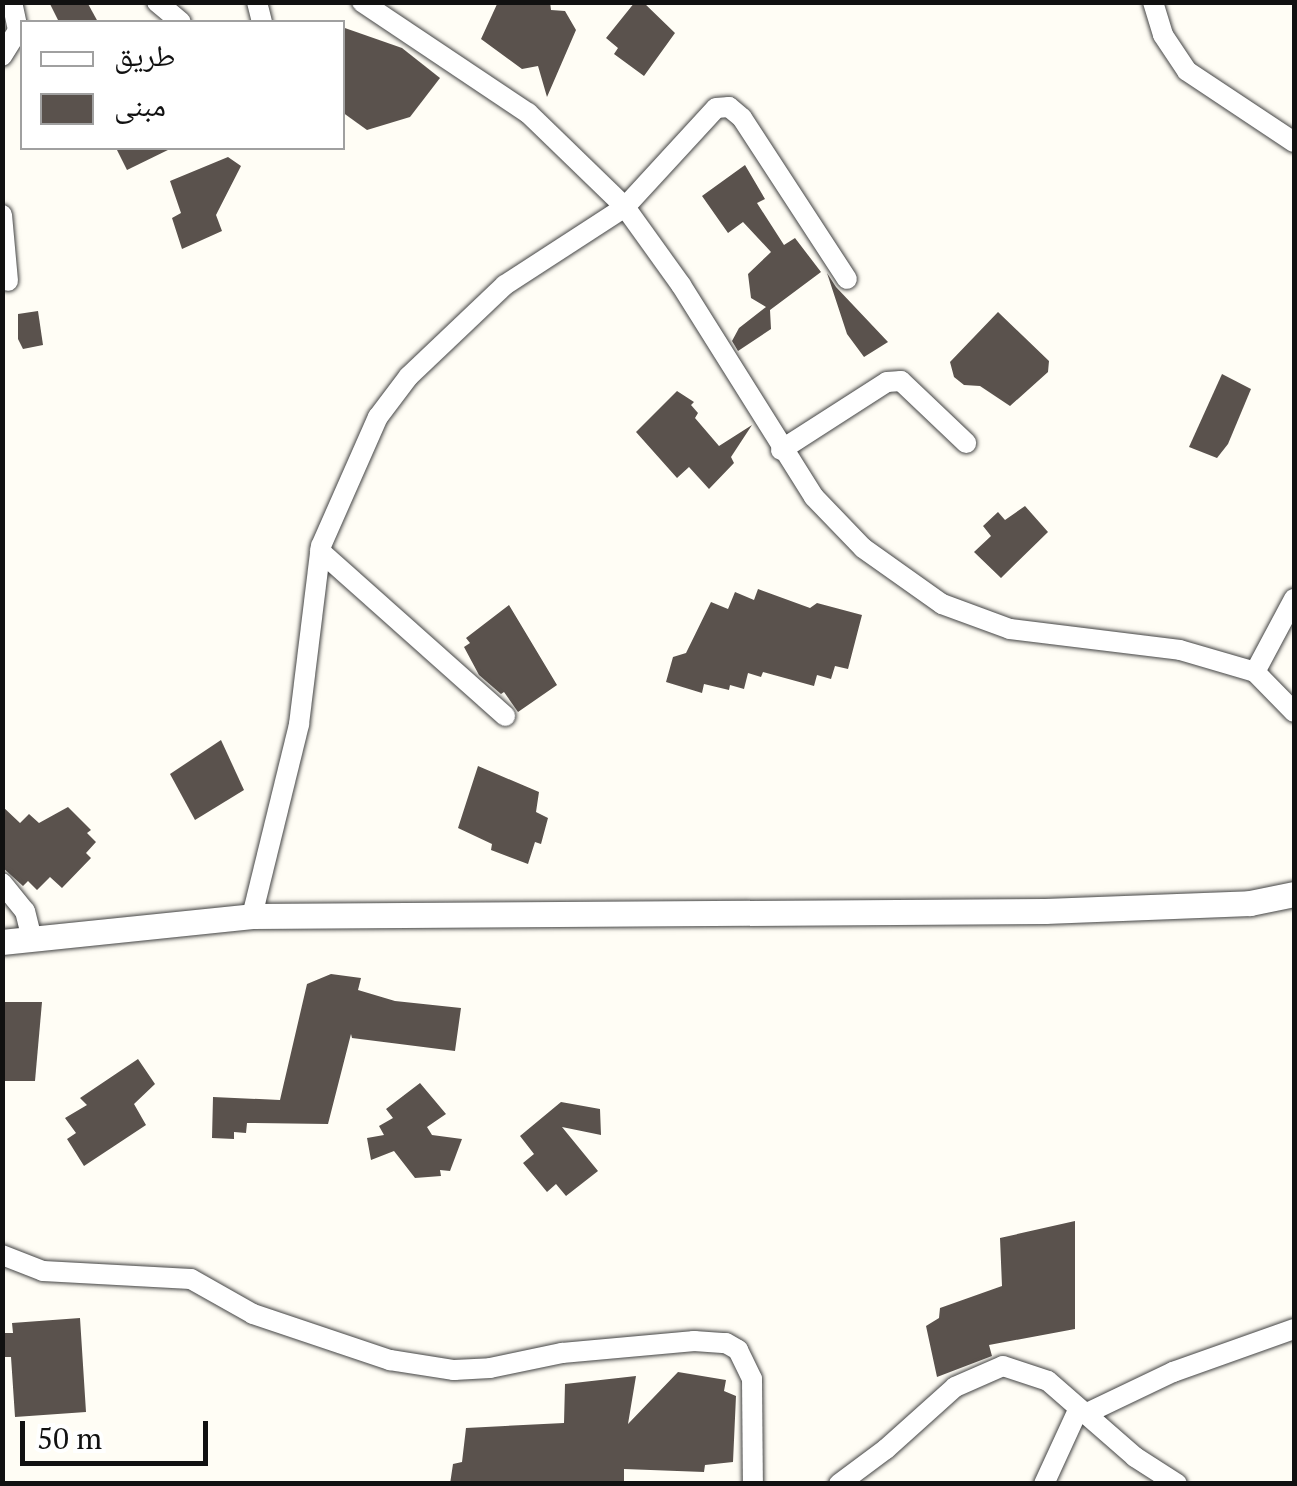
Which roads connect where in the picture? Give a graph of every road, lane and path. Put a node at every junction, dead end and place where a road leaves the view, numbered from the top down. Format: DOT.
graph roads {
  1 [pos="12,2"];
  2 [pos="157,2"];
  3 [pos="362,2"];
  4 [pos="1152,2"];
  5 [pos="179,20"];
  6 [pos="2,56"];
  7 [pos="1294,142"];
  8 [pos="625,207"];
  9 [pos="2,216"];
  10 [pos="847,279"];
  11 [pos="8,281"];
  12 [pos="966,443"];
  13 [pos="781,450"];
  14 [pos="320,551"];
  15 [pos="1294,599"];
  16 [pos="1254,672"];
  17 [pos="1294,712"];
  18 [pos="505,716"];
  19 [pos="2,884"];
  20 [pos="1294,894"];
  21 [pos="252,916"];
  22 [pos="32,939"];
  23 [pos="2,942"];
  24 [pos="2,1255"];
  25 [pos="1294,1329"];
  26 [pos="1082,1412"];
  27 [pos="753,1484"];
  28 [pos="839,1484"];
  29 [pos="1044,1484"];
  30 [pos="1177,1484"];
  1 -- 6 [label="street"];
  2 -- 5 [label="street"];
  3 -- 8 [label="street"];
  4 -- 7 [label="street"];
  8 -- 10 [label="street"];
  8 -- 13 [label="street"];
  8 -- 14 [label="street"];
  9 -- 11 [label="street"];
  12 -- 13 [label="street"];
  13 -- 16 [label="street"];
  14 -- 18 [label="street"];
  14 -- 21 [label="street"];
  15 -- 16 [label="street"];
  16 -- 17 [label="street"];
  19 -- 22 [label="street"];
  20 -- 21 [label="street"];
  21 -- 22 [label="street"];
  22 -- 23 [label="street"];
  24 -- 27 [label="street"];
  25 -- 26 [label="street"];
  26 -- 28 [label="street"];
  26 -- 29 [label="street"];
  26 -- 30 [label="street"];
}
